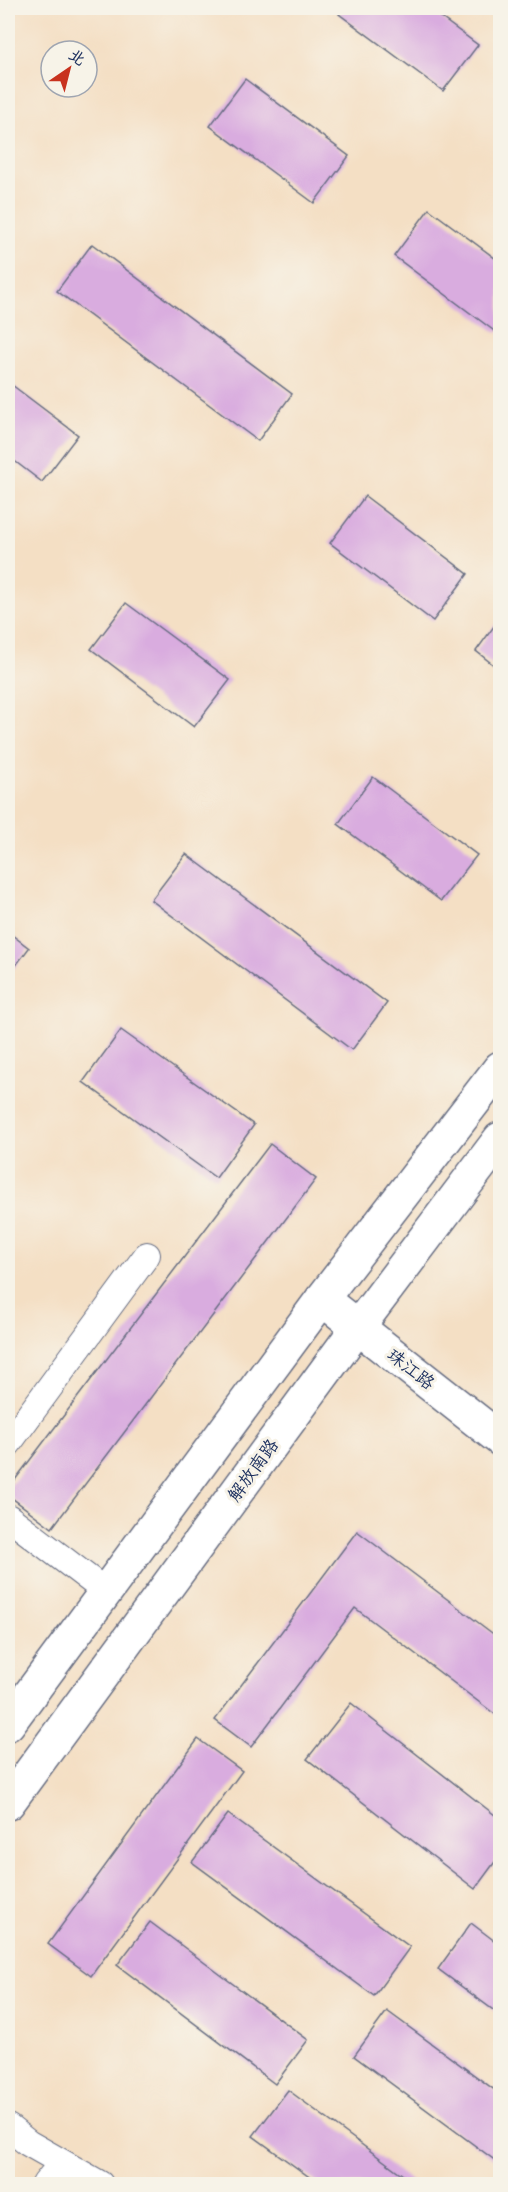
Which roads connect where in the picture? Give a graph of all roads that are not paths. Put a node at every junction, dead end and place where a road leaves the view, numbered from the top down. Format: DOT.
graph roads {
  1 [pos="501,1068"];
  2 [pos="501,1139"];
  3 [pos="147,1255"];
  4 [pos="322,1299"];
  5 [pos="358,1327"];
  6 [pos="501,1439"];
  7 [pos="8,1444"];
  8 [pos="8,1517"];
  9 [pos="105,1591"];
  10 [pos="8,1724"];
  11 [pos="8,1803"];
  12 [pos="8,2127"];
  13 [pos="62,2163"];
  14 [pos="45,2184"];
  15 [pos="100,2184"];
  1 -- 4 [label="main road"];
  2 -- 5 [label="main road, 解放南路"];
  3 -- 7 [label="street"];
  4 -- 5 [label="main road, 珠江路"];
  4 -- 9 [label="main road"];
  5 -- 6 [label="main road, 珠江路"];
  5 -- 11 [label="main road, 解放南路"];
  8 -- 9 [label="street"];
  9 -- 10 [label="main road"];
  12 -- 13 [label="street"];
  13 -- 14 [label="street"];
  13 -- 15 [label="street"];
}
